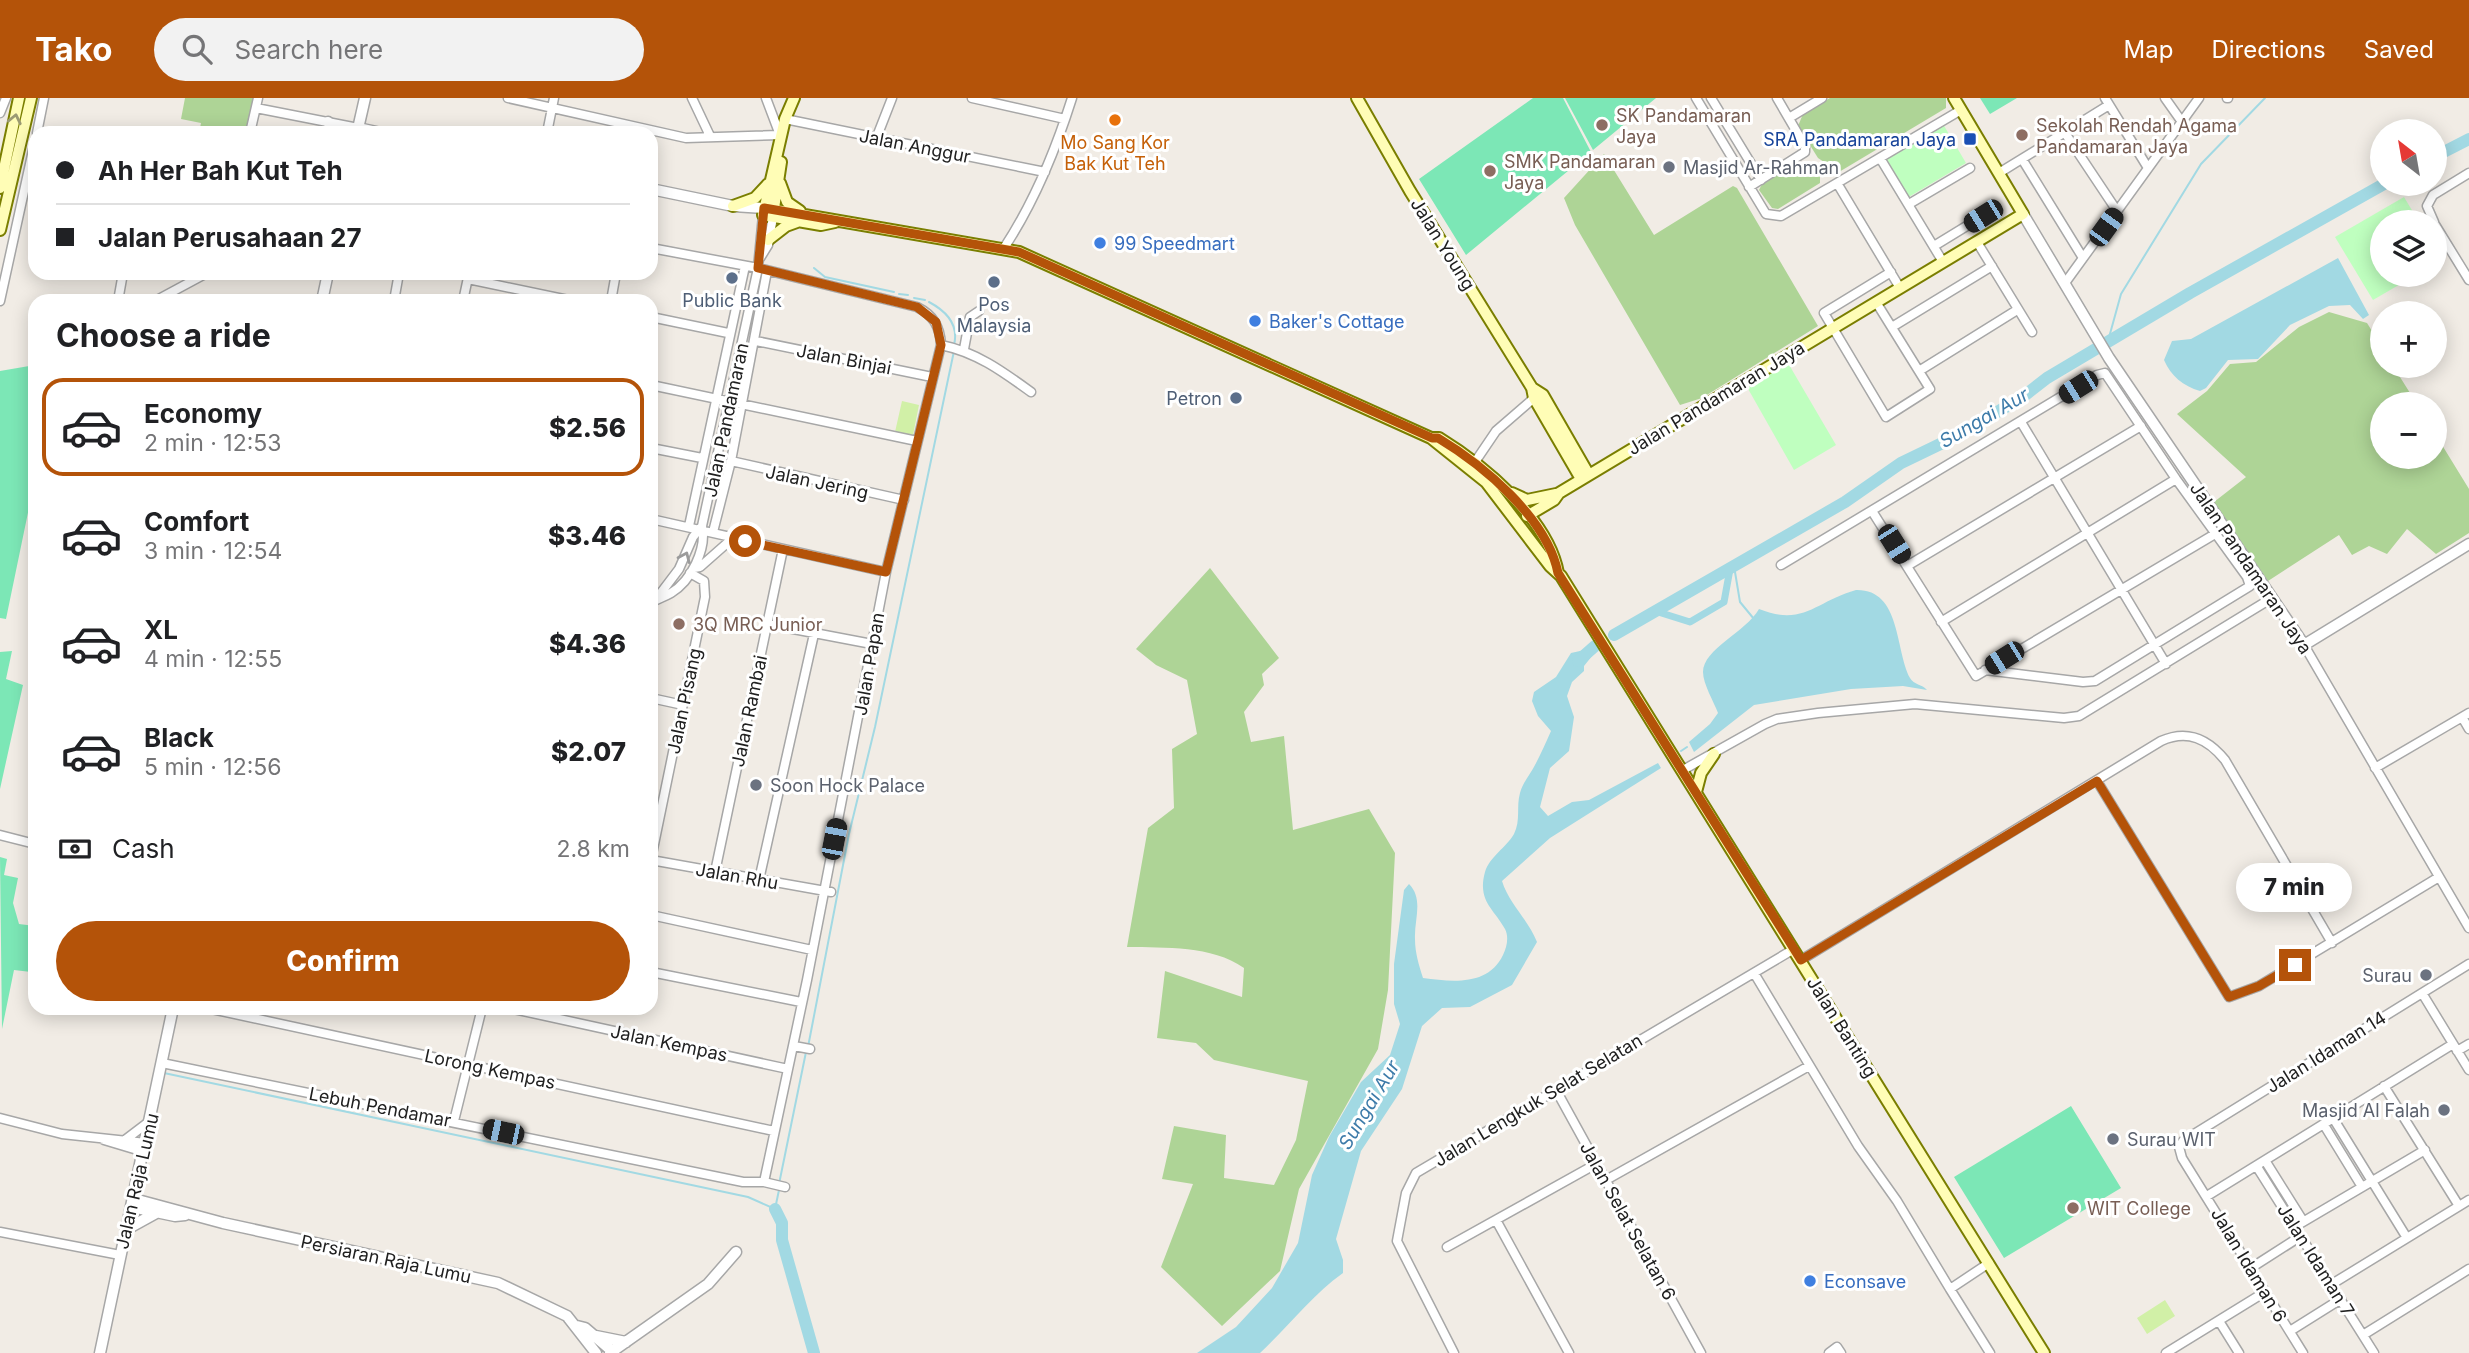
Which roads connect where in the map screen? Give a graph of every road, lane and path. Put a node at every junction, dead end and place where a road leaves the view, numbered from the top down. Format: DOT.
graph roads {
  1 [pos="6,98"];
  2 [pos="19,98"];
  3 [pos="31,98"];
  4 [pos="44,98"];
  5 [pos="258,98"];
  6 [pos="365,98"];
  7 [pos="508,98"];
  8 [pos="554,98"];
  9 [pos="692,98"];
  10 [pos="766,98"];
  11 [pos="794,98"];
  12 [pos="892,98"];
  13 [pos="972,98"];
  14 [pos="1072,98"];
  15 [pos="1357,98"];
  16 [pos="1696,98"];
  17 [pos="1711,98"];
  18 [pos="1777,98"];
  19 [pos="1822,98"];
  20 [pos="1954,98"];
  21 [pos="2165,98"];
  22 [pos="2199,98"];
  23 [pos="2107,102"];
  24 [pos="256,108"];
  25 [pos="552,108"];
  26 [pos="1961,110"];
  27 [pos="0,113"];
  28 [pos="1788,118"];
  29 [pos="785,119"];
  30 [pos="1065,119"];
  31 [pos="328,122"];
  32 [pos="2182,122"];
  33 [pos="39,126"];
  34 [pos="252,126"];
  35 [pos="332,126"];
  36 [pos="341,126"];
  37 [pos="359,126"];
  38 [pos="548,126"];
  39 [pos="632,126"];
  40 [pos="658,132"];
  41 [pos="2065,133"];
  42 [pos="780,135"];
  43 [pos="710,136"];
  44 [pos="876,139"];
  45 [pos="1881,158"];
  46 [pos="2022,159"];
  47 [pos="1970,168"];
  48 [pos="2148,168"];
  49 [pos="1045,172"];
  50 [pos="1999,173"];
  51 [pos="2469,173"];
  52 [pos="28,176"];
  53 [pos="776,179"];
  54 [pos="1761,180"];
  55 [pos="1838,183"];
  56 [pos="1749,187"];
  57 [pos="0,188"];
  58 [pos="28,190"];
  59 [pos="658,190"];
  60 [pos="23,196"];
  61 [pos="1909,204"];
  62 [pos="733,206"];
  63 [pos="2429,210"];
  64 [pos="2117,211"];
  65 [pos="769,213"];
  66 [pos="2023,214"];
  67 [pos="1983,216"];
  68 [pos="802,218"];
  69 [pos="0,230"];
  70 [pos="1977,242"];
  71 [pos="767,244"];
  72 [pos="2447,244"];
  73 [pos="1934,246"];
  74 [pos="1004,248"];
  75 [pos="658,249"];
  76 [pos="760,258"];
  77 [pos="2083,258"];
  78 [pos="1943,262"];
  79 [pos="744,266"];
  80 [pos="1992,266"];
  81 [pos="758,268"];
  82 [pos="767,271"];
  83 [pos="1891,272"];
  84 [pos="194,280"];
  85 [pos="485,280"];
  86 [pos="2469,280"];
  87 [pos="2065,283"];
  88 [pos="1900,288"];
  89 [pos="168,294"];
  90 [pos="544,294"];
  91 [pos="0,301"];
  92 [pos="1877,302"];
  93 [pos="2017,310"];
  94 [pos="979,311"];
  95 [pos="658,318"];
  96 [pos="1892,327"];
  97 [pos="1833,328"];
  98 [pos="2032,332"];
  99 [pos="728,333"];
  100 [pos="755,341"];
  101 [pos="945,345"];
  102 [pos="961,348"];
  103 [pos="1919,371"];
  104 [pos="932,377"];
  105 [pos="658,387"];
  106 [pos="1031,392"];
  107 [pos="1533,393"];
  108 [pos="716,399"];
  109 [pos="730,403"];
  110 [pos="742,405"];
  111 [pos="2021,422"];
  112 [pos="2141,426"];
  113 [pos="1432,438"];
  114 [pos="917,441"];
  115 [pos="658,449"];
  116 [pos="702,458"];
  117 [pos="731,461"];
  118 [pos="1475,462"];
  119 [pos="1585,477"];
  120 [pos="2176,479"];
  121 [pos="2055,480"];
  122 [pos="1499,487"];
  123 [pos="1553,496"];
  124 [pos="904,500"];
  125 [pos="1872,510"];
  126 [pos="1525,514"];
  127 [pos="658,520"];
  128 [pos="689,526"];
  129 [pos="702,528"];
  130 [pos="713,532"];
  131 [pos="2087,533"];
  132 [pos="1540,534"];
  133 [pos="2215,534"];
  134 [pos="734,537"];
  135 [pos="2469,544"];
  136 [pos="1536,545"];
  137 [pos="783,549"];
  138 [pos="1781,565"];
  139 [pos="1907,566"];
  140 [pos="692,571"];
  141 [pos="886,572"];
  142 [pos="1558,573"];
  143 [pos="2120,588"];
  144 [pos="658,596"];
  145 [pos="2273,598"];
  146 [pos="658,600"];
  147 [pos="1941,622"];
  148 [pos="767,624"];
  149 [pos="814,634"];
  150 [pos="872,644"];
  151 [pos="2304,645"];
  152 [pos="2155,647"];
  153 [pos="2166,664"];
  154 [pos="1982,673"];
  155 [pos="658,700"];
  156 [pos="683,705"];
  157 [pos="2465,715"];
  158 [pos="2469,729"];
  159 [pos="1714,754"];
  160 [pos="2375,768"];
  161 [pos="1683,770"];
  162 [pos="2097,781"];
  163 [pos="1696,792"];
  164 [pos="658,825"];
  165 [pos="0,835"];
  166 [pos="28,842"];
  167 [pos="658,860"];
  168 [pos="715,872"];
  169 [pos="2439,877"];
  170 [pos="759,880"];
  171 [pos="827,892"];
  172 [pos="658,917"];
  173 [pos="2469,928"];
  174 [pos="2332,943"];
  175 [pos="1794,949"];
  176 [pos="812,950"];
  177 [pos="1801,960"];
  178 [pos="2469,964"];
  179 [pos="658,973"];
  180 [pos="1754,973"];
  181 [pos="2422,993"];
  182 [pos="801,1002"];
  183 [pos="172,1015"];
  184 [pos="240,1015"];
  185 [pos="480,1015"];
  186 [pos="541,1015"];
  187 [pos="2469,1044"];
  188 [pos="796,1047"];
  189 [pos="2455,1047"];
  190 [pos="810,1049"];
  191 [pos="162,1063"];
  192 [pos="469,1063"];
  193 [pos="1810,1066"];
  194 [pos="788,1069"];
  195 [pos="2469,1070"];
  196 [pos="1567,1083"];
  197 [pos="2384,1086"];
  198 [pos="1556,1090"];
  199 [pos="1547,1095"];
  200 [pos="1562,1102"];
  201 [pos="0,1118"];
  202 [pos="2333,1118"];
  203 [pos="151,1120"];
  204 [pos="454,1121"];
  205 [pos="2324,1125"];
  206 [pos="774,1131"];
  207 [pos="104,1140"];
  208 [pos="125,1140"];
  209 [pos="2183,1141"];
  210 [pos="145,1148"];
  211 [pos="2425,1150"];
  212 [pos="2266,1162"];
  213 [pos="1597,1164"];
  214 [pos="2257,1167"];
  215 [pos="139,1177"];
  216 [pos="1606,1180"];
  217 [pos="2372,1181"];
  218 [pos="768,1182"];
  219 [pos="785,1187"];
  220 [pos="2362,1187"];
  221 [pos="2207,1196"];
  222 [pos="2469,1200"];
  223 [pos="133,1203"];
  224 [pos="2459,1206"];
  225 [pos="156,1209"];
  226 [pos="1496,1220"];
  227 [pos="2300,1224"];
  228 [pos="127,1229"];
  229 [pos="0,1232"];
  230 [pos="2301,1236"];
  231 [pos="2407,1238"];
  232 [pos="1447,1247"];
  233 [pos="736,1252"];
  234 [pos="120,1255"];
  235 [pos="1989,1263"];
  236 [pos="2251,1268"];
  237 [pos="2469,1269"];
  238 [pos="2332,1284"];
  239 [pos="1950,1289"];
  240 [pos="2265,1292"];
  241 [pos="2341,1299"];
  242 [pos="2219,1321"];
  243 [pos="2290,1331"];
  244 [pos="2364,1335"];
  245 [pos="590,1338"];
  246 [pos="626,1342"];
  247 [pos="611,1352"];
  248 [pos="100,1353"];
  249 [pos="587,1353"];
  250 [pos="596,1353"];
  251 [pos="1454,1353"];
  252 [pos="1569,1353"];
  253 [pos="1701,1353"];
  254 [pos="1829,1353"];
  255 [pos="1841,1353"];
  256 [pos="1990,1353"];
  257 [pos="2045,1353"];
  258 [pos="2166,1353"];
  259 [pos="2239,1353"];
  260 [pos="2303,1353"];
  261 [pos="2374,1353"];
  1 -- 27 [label="street"];
  57 -- 2 [label="main road, one-way"];
  3 -- 69 [label="main road"];
  4 -- 33 [label="street"];
  5 -- 24 [label="street"];
  6 -- 37 [label="street"];
  7 -- 25 [label="street"];
  8 -- 25 [label="street"];
  9 -- 43 [label="street"];
  10 -- 42 [label="street"];
  11 -- 29 [label="main road"];
  12 -- 44 [label="street"];
  13 -- 30 [label="street"];
  14 -- 30 [label="street"];
  15 -- 107 [label="main road, Jalan Young"];
  16 -- 56 [label="street"];
  17 -- 54 [label="street"];
  18 -- 28 [label="street"];
  19 -- 28 [label="street"];
  20 -- 26 [label="main road, Jalan Pandamaran Jaya"];
  21 -- 32 [label="street"];
  22 -- 32 [label="street"];
  23 -- 41 [label="street"];
  23 -- 48 [label="street"];
  24 -- 31 [label="street"];
  24 -- 34 [label="street"];
  25 -- 38 [label="street"];
  25 -- 39 [label="street"];
  26 -- 45 [label="street"];
  26 -- 50 [label="main road, Jalan Pandamaran Jaya"];
  28 -- 54 [label="street"];
  29 -- 42 [label="main road"];
  29 -- 44 [label="street, Jalan Anggur"];
  30 -- 49 [label="street"];
  31 -- 35 [label="street"];
  31 -- 36 [label="street"];
  32 -- 48 [label="street"];
  40 -- 43 [label="street"];
  41 -- 46 [label="street"];
  41 -- 64 [label="street"];
  42 -- 43 [label="street"];
  42 -- 53 [label="main road"];
  44 -- 49 [label="street, Jalan Anggur"];
  45 -- 55 [label="street"];
  45 -- 61 [label="street"];
  46 -- 50 [label="street"];
  46 -- 77 [label="street"];
  47 -- 61 [label="street"];
  48 -- 64 [label="street"];
  49 -- 74 [label="street"];
  50 -- 66 [label="main road, Jalan Pandamaran Jaya"];
  51 -- 63 [label="street"];
  52 -- 60 [label="street"];
  53 -- 62 [label="main road"];
  53 -- 65 [label="main road"];
  53 -- 68 [label="main road"];
  54 -- 56 [label="street"];
  55 -- 56 [label="street"];
  55 -- 83 [label="street"];
  58 -- 60 [label="street"];
  59 -- 62 [label="street"];
  60 -- 91 [label="street"];
  61 -- 73 [label="street"];
  62 -- 65 [label="street"];
  64 -- 77 [label="street"];
  65 -- 68 [label="main road"];
  65 -- 71 [label="street"];
  65 -- 76 [label="street, Jalan Pandamaran"];
  66 -- 70 [label="main road, Jalan Pandamaran Jaya"];
  66 -- 87 [label="street, Jalan Pandamaran Jaya"];
  67 -- 73 [label="street"];
  68 -- 71 [label="main road"];
  68 -- 74 [label="main road"];
  70 -- 78 [label="main road, Jalan Pandamaran Jaya"];
  70 -- 80 [label="street"];
  71 -- 76 [label="street"];
  72 -- 86 [label="street"];
  73 -- 78 [label="street"];
  74 -- 113 [label="main road"];
  75 -- 79 [label="street"];
  76 -- 81 [label="street, Jalan Pandamaran"];
  77 -- 87 [label="street"];
  78 -- 88 [label="main road, Jalan Pandamaran Jaya"];
  79 -- 81 [label="street"];
  79 -- 99 [label="street"];
  80 -- 93 [label="street"];
  80 -- 96 [label="street"];
  81 -- 82 [label="street"];
  81 -- 109 [label="street, Jalan Pandamaran"];
  82 -- 100 [label="street"];
  82 -- 101 [label="street"];
  83 -- 88 [label="street"];
  83 -- 97 [label="street"];
  84 -- 89 [label="street"];
  85 -- 90 [label="street"];
  87 -- 145 [label="street, Jalan Pandamaran Jaya"];
  88 -- 92 [label="main road, Jalan Pandamaran Jaya"];
  92 -- 96 [label="street"];
  92 -- 97 [label="main road, Jalan Pandamaran Jaya"];
  93 -- 98 [label="street"];
  93 -- 103 [label="street"];
  94 -- 102 [label="street"];
  95 -- 99 [label="street"];
  96 -- 103 [label="street"];
  97 -- 103 [label="street"];
  97 -- 119 [label="main road, Jalan Pandamaran Jaya"];
  99 -- 108 [label="street"];
  100 -- 104 [label="street, Jalan Binjai"];
  100 -- 110 [label="street"];
  101 -- 102 [label="street"];
  101 -- 104 [label="street, Jalan Papan"];
  102 -- 106 [label="street"];
  104 -- 114 [label="street, Jalan Papan"];
  105 -- 108 [label="street"];
  107 -- 118 [label="street"];
  107 -- 119 [label="main road, Jalan Young"];
  108 -- 109 [label="street"];
  108 -- 116 [label="street"];
  109 -- 110 [label="street"];
  109 -- 129 [label="street, Jalan Pandamaran"];
  110 -- 114 [label="street"];
  110 -- 117 [label="street"];
  111 -- 112 [label="street"];
  111 -- 121 [label="street"];
  111 -- 125 [label="street"];
  112 -- 120 [label="street"];
  112 -- 121 [label="street"];
  113 -- 118 [label="main road"];
  113 -- 122 [label="main road"];
  114 -- 124 [label="street, Jalan Papan"];
  115 -- 116 [label="street"];
  116 -- 128 [label="street"];
  117 -- 124 [label="street, Jalan Jering"];
  117 -- 130 [label="street"];
  118 -- 122 [label="main road"];
  119 -- 123 [label="main road, Jalan Pandamaran Jaya"];
  120 -- 131 [label="street"];
  120 -- 133 [label="street"];
  121 -- 131 [label="street"];
  121 -- 139 [label="street"];
  122 -- 123 [label="main road"];
  122 -- 126 [label="main road"];
  122 -- 136 [label="main road, Jalan Banting"];
  123 -- 126 [label="main road, Jalan Pandamaran Jaya"];
  123 -- 132 [label="main road"];
  124 -- 141 [label="street, Jalan Papan"];
  125 -- 138 [label="street"];
  125 -- 139 [label="street"];
  126 -- 132 [label="main road"];
  126 -- 136 [label="main road"];
  127 -- 128 [label="street"];
  128 -- 129 [label="street"];
  129 -- 130 [label="street"];
  129 -- 140 [label="street, Jalan Pandamaran"];
  144 -- 129 [label="street, one-way"];
  130 -- 134 [label="street"];
  131 -- 143 [label="street"];
  131 -- 147 [label="street"];
  132 -- 142 [label="main road"];
  133 -- 143 [label="street"];
  133 -- 152 [label="street"];
  134 -- 137 [label="street"];
  134 -- 140 [label="street"];
  135 -- 151 [label="street"];
  136 -- 142 [label="main road, Jalan Banting"];
  137 -- 141 [label="street"];
  137 -- 148 [label="street, Jalan Rambai"];
  139 -- 147 [label="street"];
  140 -- 146 [label="street"];
  140 -- 156 [label="street, Jalan Pisang"];
  141 -- 150 [label="street, Jalan Papan"];
  142 -- 161 [label="main road, Jalan Banting"];
  143 -- 152 [label="street"];
  143 -- 154 [label="street"];
  145 -- 151 [label="street, Jalan Pandamaran Jaya"];
  145 -- 153 [label="street"];
  147 -- 154 [label="street"];
  148 -- 149 [label="street"];
  148 -- 168 [label="street, Jalan Rambai"];
  149 -- 150 [label="street"];
  149 -- 170 [label="street"];
  150 -- 171 [label="street, Jalan Papan"];
  151 -- 160 [label="street, Jalan Pandamaran Jaya"];
  152 -- 153 [label="street"];
  152 -- 154 [label="street"];
  153 -- 159 [label="street"];
  155 -- 156 [label="street"];
  156 -- 164 [label="street, Jalan Pisang"];
  157 -- 158 [label="street"];
  157 -- 160 [label="street"];
  159 -- 161 [label="street"];
  159 -- 163 [label="main road"];
  160 -- 169 [label="street, Jalan Pandamaran Jaya"];
  161 -- 163 [label="main road, Jalan Banting"];
  162 -- 174 [label="street"];
  162 -- 174 [label="street"];
  162 -- 177 [label="street"];
  163 -- 175 [label="main road, Jalan Banting"];
  165 -- 166 [label="street"];
  167 -- 168 [label="street, Jalan Rhu"];
  168 -- 170 [label="street, Jalan Rhu"];
  169 -- 173 [label="street, Jalan Pandamaran Jaya"];
  169 -- 174 [label="street"];
  170 -- 171 [label="street, Jalan Rhu"];
  171 -- 176 [label="street, Jalan Papan"];
  172 -- 176 [label="street"];
  175 -- 177 [label="main road, Jalan Banting"];
  175 -- 180 [label="street, Jalan Lengkuk Selat Selatan"];
  176 -- 182 [label="street, Jalan Papan"];
  177 -- 235 [label="main road, Jalan Banting"];
  178 -- 181 [label="street, Jalan Idaman 14"];
  179 -- 182 [label="street"];
  180 -- 193 [label="street"];
  180 -- 196 [label="street, Jalan Lengkuk Selat Selatan"];
  181 -- 189 [label="street"];
  181 -- 209 [label="street, Jalan Idaman 14"];
  182 -- 188 [label="street, Jalan Papan"];
  183 -- 191 [label="street, Jalan Raja Lumu"];
  184 -- 192 [label="street, Lorong Kempas"];
  185 -- 192 [label="street"];
  186 -- 194 [label="street, Jalan Kempas"];
  187 -- 189 [label="street"];
  188 -- 190 [label="street"];
  188 -- 194 [label="street, Jalan Papan"];
  189 -- 195 [label="street"];
  189 -- 197 [label="street"];
  191 -- 203 [label="street, Jalan Raja Lumu"];
  191 -- 204 [label="street, Lebuh Pendamar"];
  192 -- 204 [label="street"];
  192 -- 206 [label="street, Lorong Kempas"];
  193 -- 216 [label="street"];
  193 -- 239 [label="street"];
  194 -- 206 [label="street, Jalan Papan"];
  196 -- 198 [label="street, Jalan Lengkuk Selat Selatan"];
  196 -- 200 [label="street"];
  197 -- 202 [label="street"];
  197 -- 211 [label="street"];
  198 -- 199 [label="street, Jalan Lengkuk Selat Selatan"];
  198 -- 200 [label="street, Jalan Selat Selatan 6"];
  199 -- 200 [label="street"];
  199 -- 251 [label="street, Jalan Lengkuk Selat Selatan"];
  200 -- 213 [label="street, Jalan Selat Selatan 6"];
  201 -- 207 [label="street"];
  202 -- 205 [label="street"];
  202 -- 217 [label="street"];
  203 -- 208 [label="street"];
  203 -- 210 [label="street, Jalan Raja Lumu"];
  204 -- 218 [label="street, Lebuh Pendamar"];
  205 -- 212 [label="street"];
  205 -- 220 [label="street"];
  206 -- 218 [label="street, Jalan Papan"];
  207 -- 208 [label="street"];
  207 -- 210 [label="street"];
  208 -- 210 [label="street"];
  209 -- 221 [label="street, Jalan Idaman 6"];
  210 -- 215 [label="street, Jalan Raja Lumu"];
  211 -- 217 [label="street"];
  211 -- 224 [label="street"];
  212 -- 214 [label="street"];
  212 -- 227 [label="street, Jalan Idaman 7"];
  213 -- 216 [label="street, Jalan Selat Selatan 6"];
  213 -- 226 [label="street"];
  214 -- 221 [label="street"];
  214 -- 227 [label="street, Jalan Idaman 7"];
  215 -- 223 [label="street, Jalan Raja Lumu"];
  215 -- 225 [label="street"];
  216 -- 253 [label="street, Jalan Selat Selatan 6"];
  217 -- 220 [label="street"];
  217 -- 231 [label="street"];
  218 -- 219 [label="street, Lebuh Pendamar"];
  220 -- 227 [label="street"];
  221 -- 236 [label="street, Jalan Idaman 6"];
  222 -- 224 [label="street"];
  223 -- 225 [label="street, Persiaran Raja Lumu"];
  223 -- 228 [label="street, Jalan Raja Lumu"];
  224 -- 231 [label="street"];
  225 -- 228 [label="street"];
  225 -- 245 [label="street, Persiaran Raja Lumu"];
  226 -- 232 [label="street"];
  226 -- 252 [label="street"];
  227 -- 230 [label="street, Jalan Idaman 7"];
  228 -- 234 [label="street, Jalan Raja Lumu"];
  229 -- 234 [label="street"];
  230 -- 236 [label="street"];
  230 -- 238 [label="street, Jalan Idaman 7"];
  231 -- 238 [label="street"];
  233 -- 246 [label="street"];
  234 -- 248 [label="street, Jalan Raja Lumu"];
  235 -- 239 [label="street"];
  235 -- 257 [label="main road, Jalan Banting"];
  236 -- 240 [label="street, Jalan Idaman 6"];
  237 -- 244 [label="street"];
  238 -- 241 [label="street, Jalan Idaman 7"];
  239 -- 256 [label="street"];
  240 -- 242 [label="street"];
  240 -- 243 [label="street, Jalan Idaman 6"];
  241 -- 243 [label="street"];
  241 -- 244 [label="street, Jalan Idaman 7"];
  242 -- 258 [label="street"];
  242 -- 259 [label="street"];
  243 -- 260 [label="street, Jalan Idaman 6"];
  244 -- 261 [label="street, Jalan Idaman 7"];
  245 -- 246 [label="street"];
  245 -- 247 [label="street"];
  245 -- 249 [label="street"];
  245 -- 250 [label="street"];
  246 -- 247 [label="street"];
  254 -- 255 [label="street"];
}
